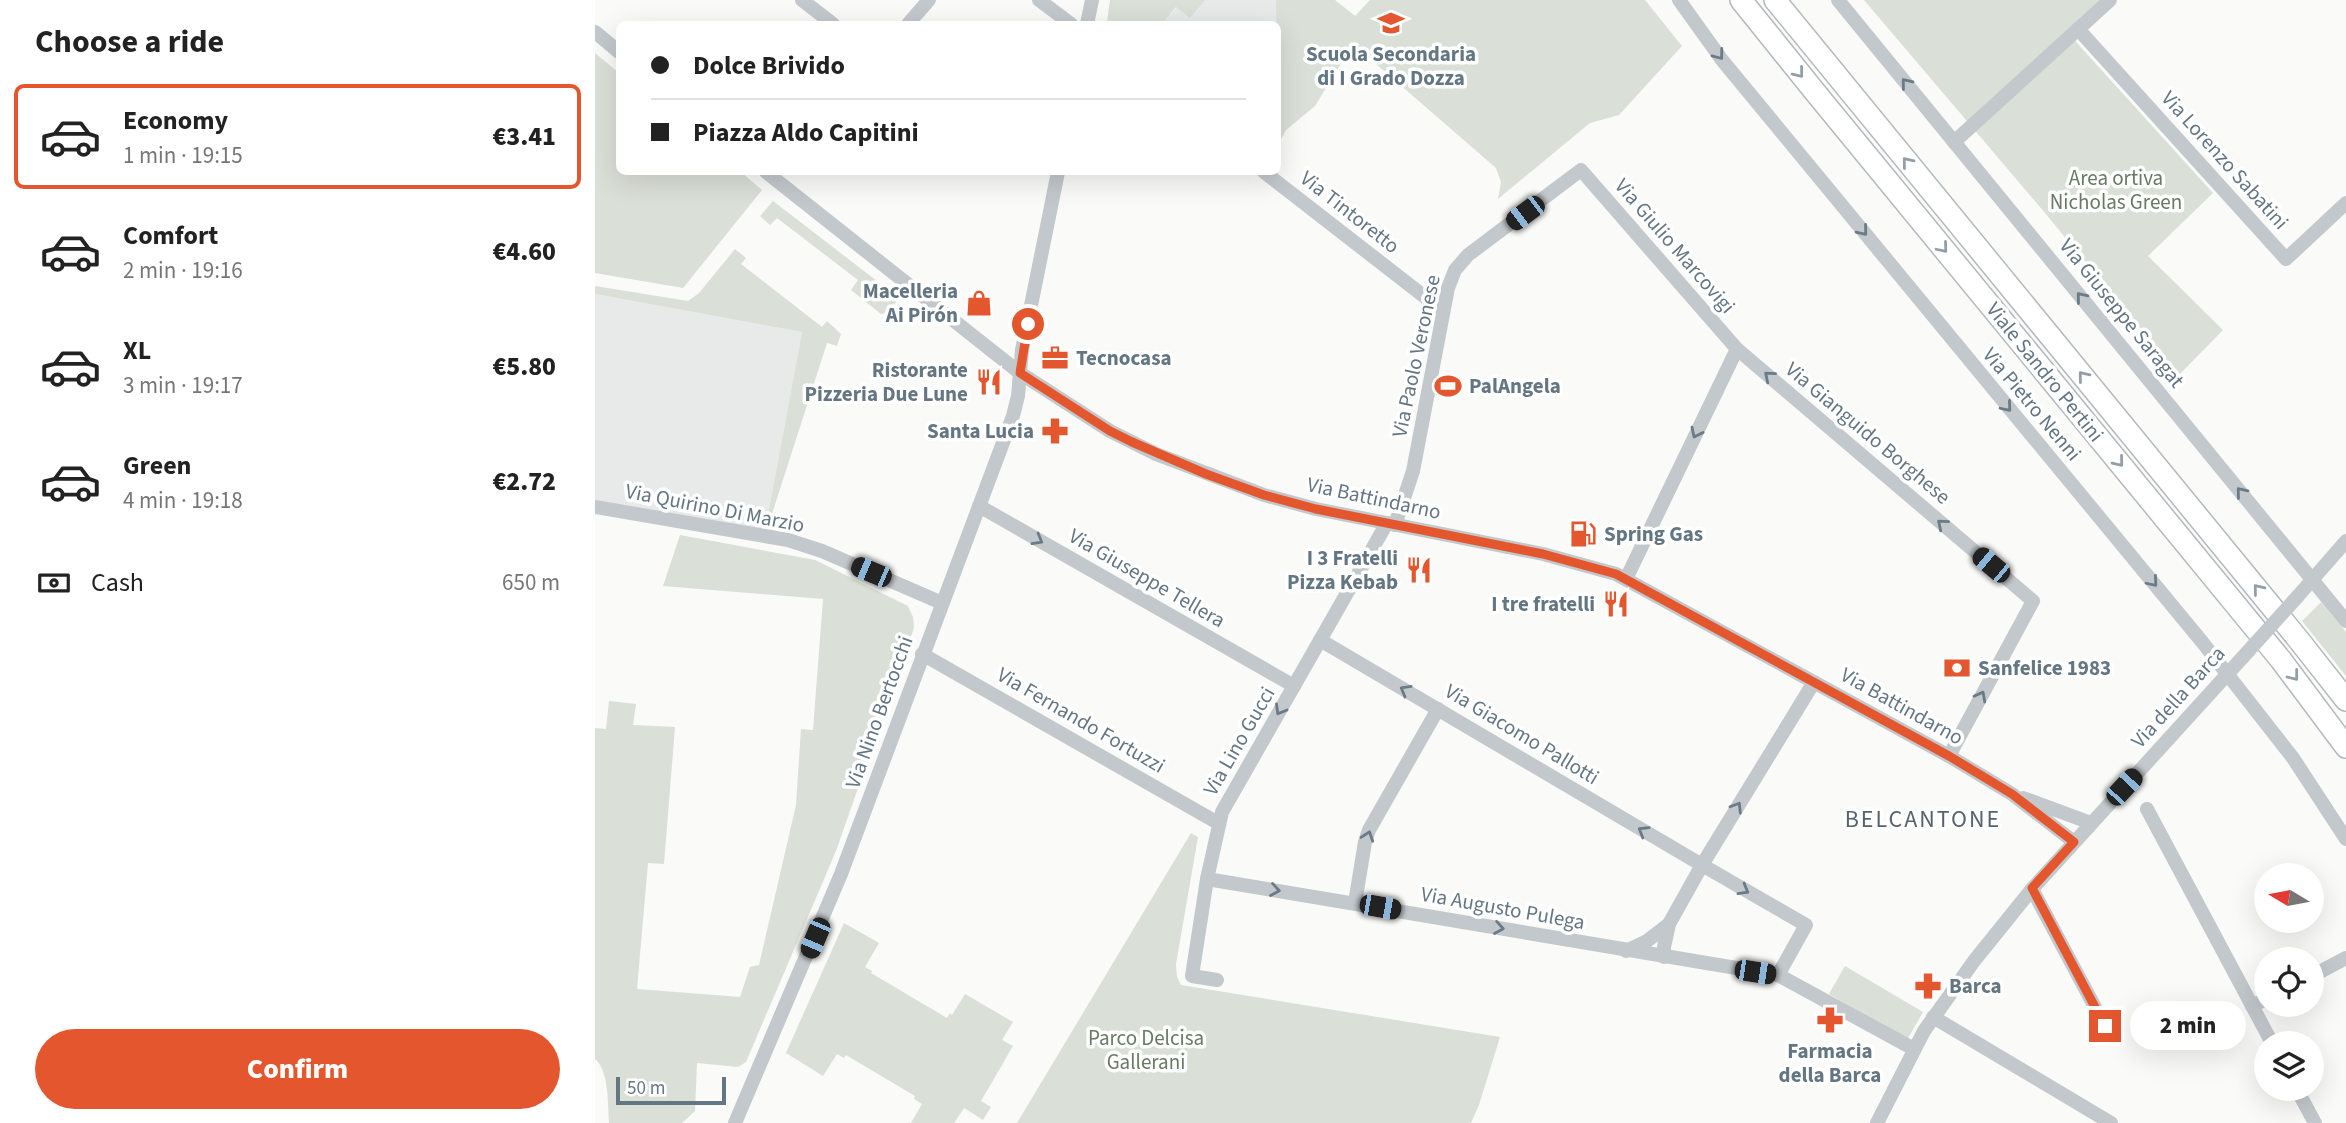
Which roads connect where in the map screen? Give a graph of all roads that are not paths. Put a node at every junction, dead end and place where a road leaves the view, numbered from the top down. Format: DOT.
graph roads {
  1 [pos="801,0"];
  2 [pos="929,0"];
  3 [pos="1039,0"];
  4 [pos="1092,0"];
  5 [pos="1679,0"];
  6 [pos="1741,0"];
  7 [pos="1775,0"];
  8 [pos="1838,0"];
  9 [pos="2110,0"];
  10 [pos="829,21"];
  11 [pos="911,21"];
  12 [pos="1067,21"];
  13 [pos="1088,21"];
  14 [pos="2078,29"];
  15 [pos="595,32"];
  16 [pos="616,50"];
  17 [pos="1954,142"];
  18 [pos="1581,170"];
  19 [pos="1057,175"];
  20 [pos="1268,175"];
  21 [pos="785,177"];
  22 [pos="2346,203"];
  23 [pos="1443,311"];
  24 [pos="1737,349"];
  25 [pos="1020,373"];
  26 [pos="979,506"];
  27 [pos="595,507"];
  28 [pos="1391,524"];
  29 [pos="2346,541"];
  30 [pos="1626,579"];
  31 [pos="2312,579"];
  32 [pos="942,603"];
  33 [pos="2346,621"];
  34 [pos="1320,640"];
  35 [pos="922,654"];
  36 [pos="2228,675"];
  37 [pos="1814,682"];
  38 [pos="1294,687"];
  39 [pos="2346,700"];
  40 [pos="1438,709"];
  41 [pos="2346,747"];
  42 [pos="1949,756"];
  43 [pos="2012,794"];
  44 [pos="2147,809"];
  45 [pos="1218,823"];
  46 [pos="2091,823"];
  47 [pos="2346,839"];
  48 [pos="2074,842"];
  49 [pos="1702,865"];
  50 [pos="1207,879"];
  51 [pos="2032,888"];
  52 [pos="1355,903"];
  53 [pos="1669,924"];
  54 [pos="1626,951"];
  55 [pos="1664,957"];
  56 [pos="2346,958"];
  57 [pos="2324,970"];
  58 [pos="1778,975"];
  59 [pos="1217,979"];
  60 [pos="2252,1006"];
  61 [pos="1933,1017"];
  62 [pos="2105,1026"];
  63 [pos="2266,1031"];
  64 [pos="1914,1049"];
  65 [pos="761,1061"];
  66 [pos="2303,1101"];
  67 [pos="727,1123"];
  68 [pos="735,1123"];
  69 [pos="1877,1123"];
  70 [pos="2111,1123"];
  71 [pos="2315,1123"];
  1 -- 10 [label="street"];
  2 -- 11 [label="street"];
  3 -- 12 [label="street"];
  4 -- 13 [label="street"];
  5 -- 36 [label="street, Via Pietro Nenni, one-way"];
  6 -- 41 [label="highway, Viale Sandro Pertini, one-way"];
  39 -- 7 [label="highway, Viale Sandro Pertini, one-way"];
  17 -- 8 [label="street, Via Giuseppe Saragat, one-way"];
  9 -- 14 [label="street"];
  14 -- 17 [label="street"];
  14 -- 22 [label="street, Via Lorenzo Sabatini"];
  15 -- 16 [label="street"];
  31 -- 17 [label="street, Via Giuseppe Saragat, one-way"];
  18 -- 23 [label="street, Via Paolo Veronese"];
  18 -- 24 [label="street, Via Giulio Marcovigi"];
  19 -- 25 [label="street, Via Nino Bertocchi"];
  20 -- 23 [label="street, Via Tintoretto"];
  21 -- 25 [label="street, Via Battindarno"];
  23 -- 28 [label="street, Via Paolo Veronese"];
  24 -- 30 [label="street, one-way"];
  42 -- 24 [label="street, Via Gianguido Borghese, one-way"];
  25 -- 26 [label="street, Via Nino Bertocchi"];
  25 -- 28 [label="street, Via Battindarno"];
  26 -- 32 [label="street, Via Nino Bertocchi"];
  26 -- 38 [label="street, Via Giuseppe Tellera, one-way"];
  27 -- 32 [label="street, Via Quirino Di Marzio"];
  28 -- 30 [label="street, Via Battindarno"];
  28 -- 34 [label="street, Via Lino Gucci"];
  29 -- 31 [label="street, Via della Barca"];
  30 -- 37 [label="street, Via Battindarno"];
  31 -- 33 [label="street, Via Giuseppe Saragat"];
  31 -- 36 [label="street, Via della Barca, bridge"];
  32 -- 35 [label="street, Via Nino Bertocchi"];
  34 -- 38 [label="street, Via Lino Gucci"];
  40 -- 34 [label="street, Via Giacomo Pallotti, one-way"];
  35 -- 45 [label="street, Via Fernando Fortuzzi"];
  35 -- 65 [label="street, Via Nino Bertocchi"];
  36 -- 46 [label="street, Via della Barca"];
  36 -- 47 [label="street, Via Pietro Nenni"];
  37 -- 42 [label="street, Via Battindarno"];
  49 -- 37 [label="street, one-way"];
  38 -- 45 [label="street, Via Lino Gucci, one-way"];
  49 -- 40 [label="street, Via Giacomo Pallotti, one-way"];
  52 -- 40 [label="street, one-way"];
  42 -- 43 [label="street, Via Battindarno"];
  43 -- 46 [label="street, Via Battindarno"];
  43 -- 48 [label="street, Via Battindarno"];
  44 -- 60 [label="street"];
  45 -- 50 [label="street, Via Lino Gucci"];
  46 -- 48 [label="street, Via della Barca"];
  48 -- 51 [label="street, Via della Barca"];
  49 -- 53 [label="street"];
  49 -- 58 [label="street, Via Giacomo Pallotti, one-way"];
  50 -- 52 [label="street, Via Augusto Pulega, one-way"];
  50 -- 59 [label="street, Via Lino Gucci"];
  51 -- 61 [label="street, Via della Barca"];
  51 -- 62 [label="street"];
  52 -- 54 [label="street, Via Augusto Pulega, one-way"];
  53 -- 54 [label="street"];
  53 -- 55 [label="street"];
  54 -- 55 [label="street, Via Augusto Pulega"];
  55 -- 58 [label="street, Via Augusto Pulega"];
  56 -- 57 [label="street"];
  58 -- 64 [label="street, Via Augusto Pulega"];
  60 -- 63 [label="street"];
  61 -- 64 [label="street, Via della Barca"];
  61 -- 70 [label="street"];
  64 -- 69 [label="street, Via della Barca"];
  65 -- 67 [label="street, Via Nino Bertocchi"];
  65 -- 68 [label="street, Via Nino Bertocchi"];
  66 -- 71 [label="street"];
}
